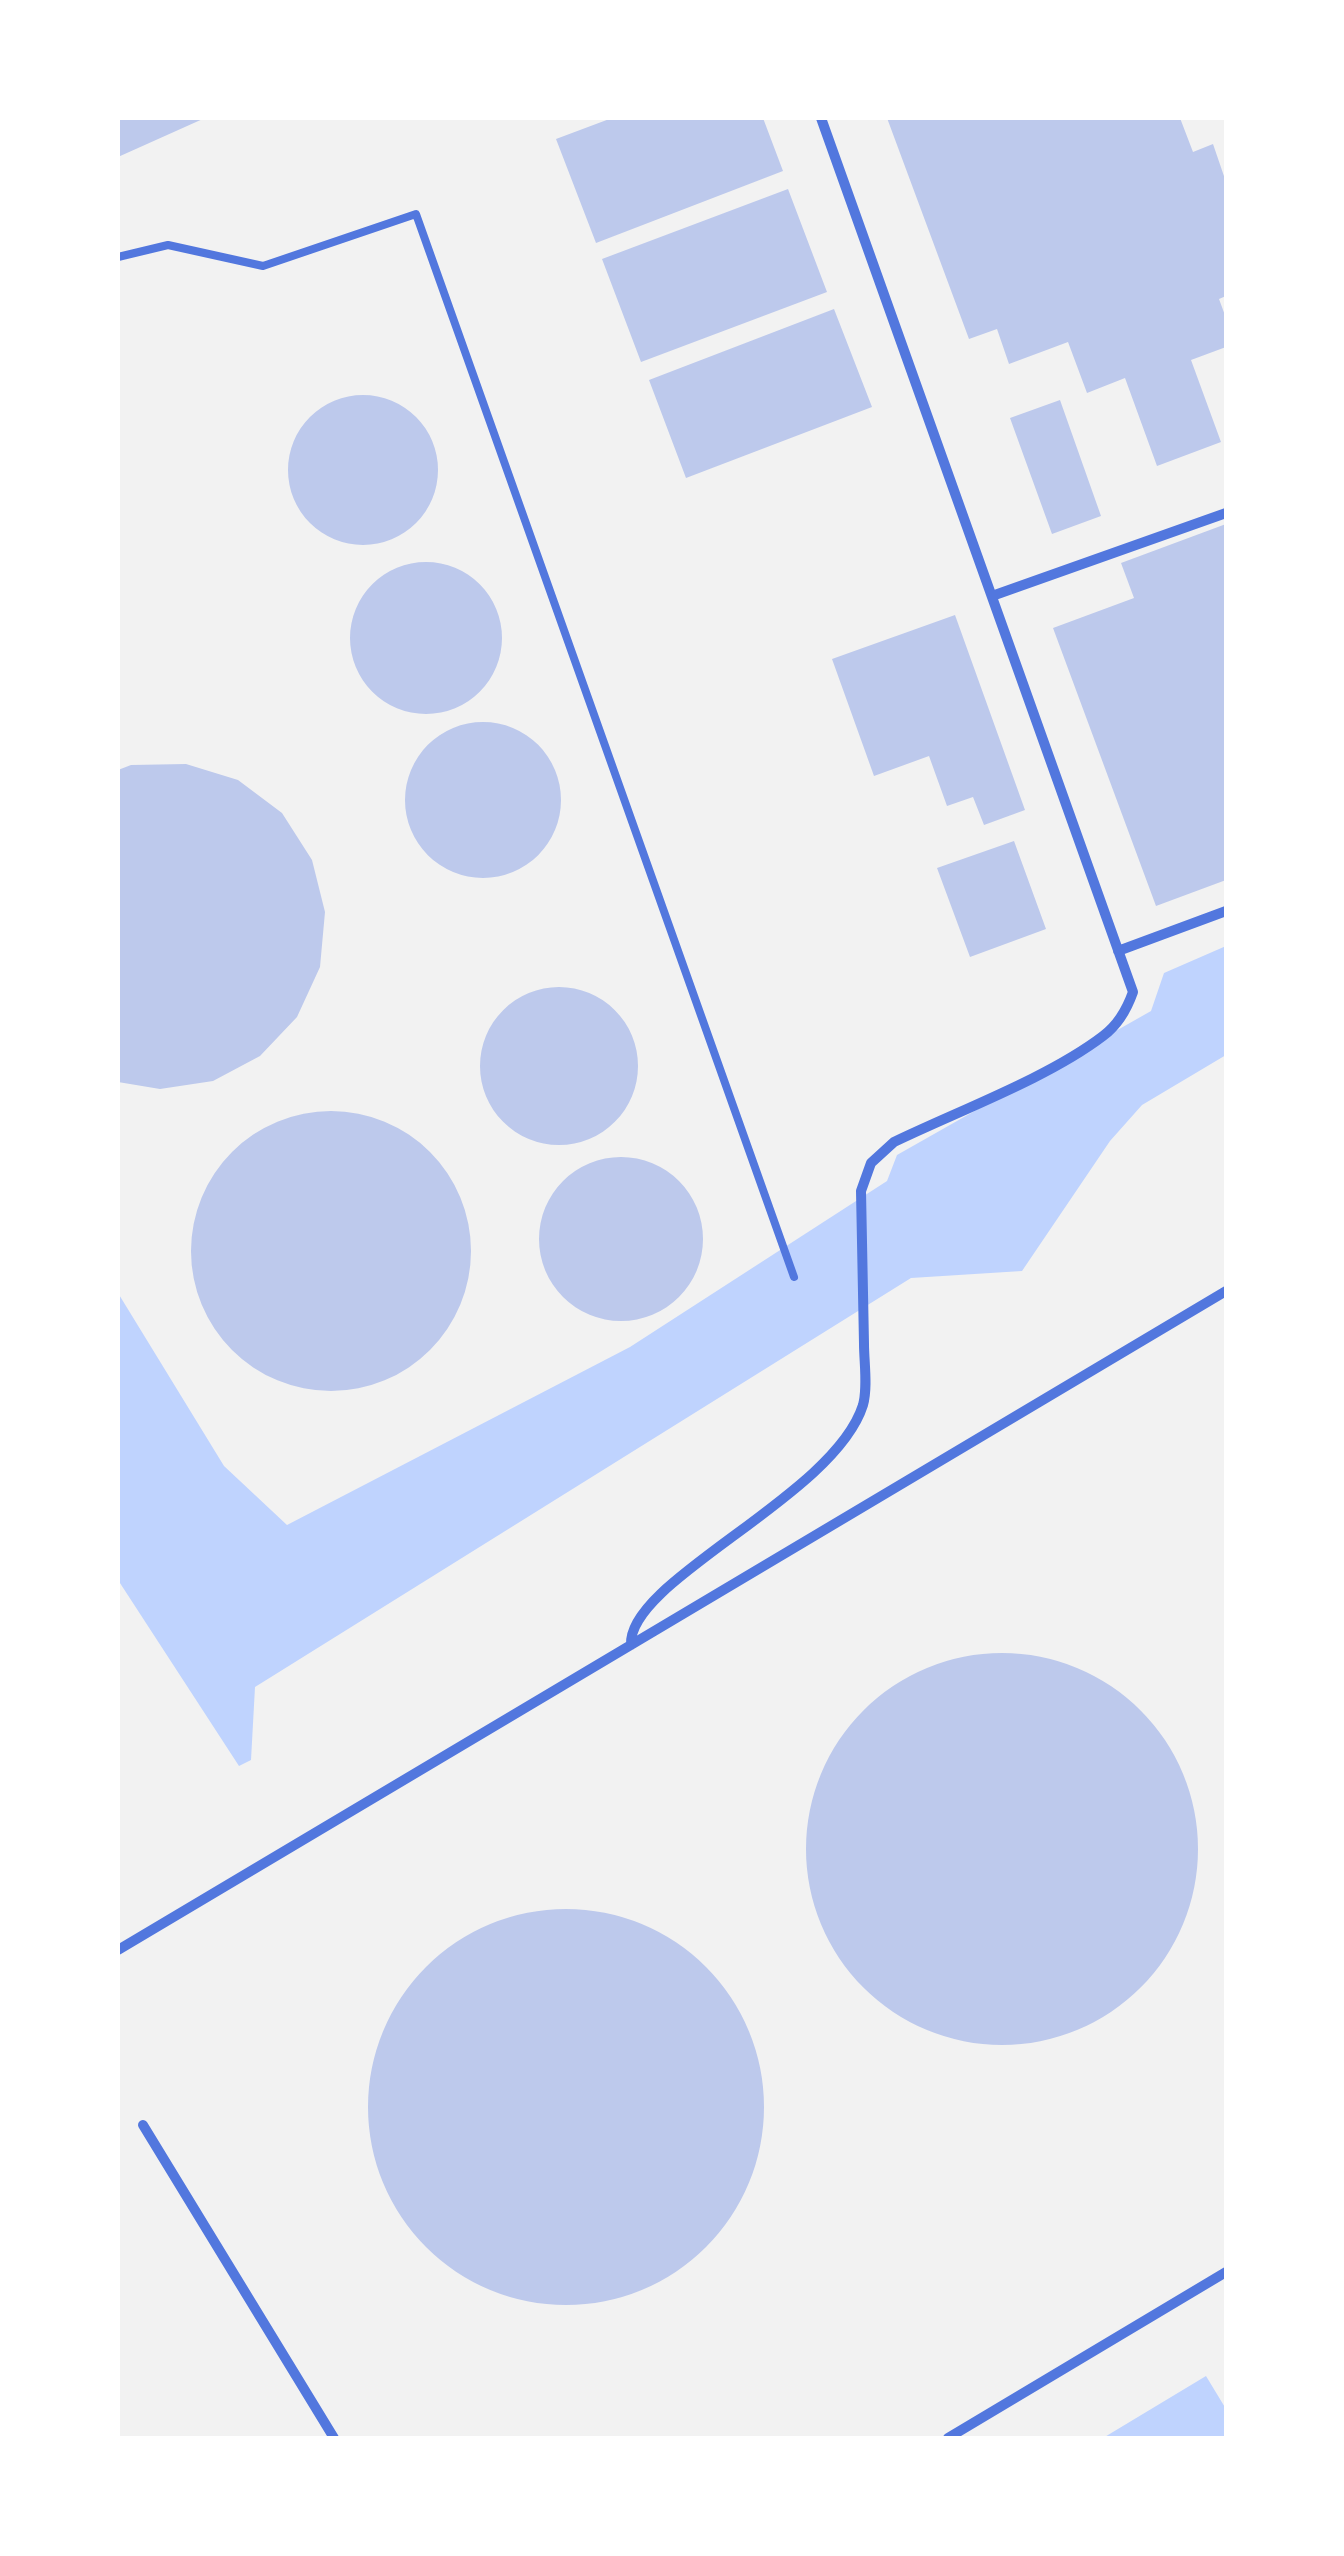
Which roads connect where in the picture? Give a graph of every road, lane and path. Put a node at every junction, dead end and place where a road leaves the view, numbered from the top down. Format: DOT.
graph roads {
  1 [pos="821,118"];
  2 [pos="118,256"];
  3 [pos="1226,513"];
  4 [pos="992,596"];
  5 [pos="1226,911"];
  6 [pos="1118,951"];
  7 [pos="794,1277"];
  8 [pos="1226,1291"];
  9 [pos="632,1646"];
  10 [pos="118,1950"];
  11 [pos="143,2125"];
  12 [pos="1226,2272"];
  13 [pos="334,2438"];
  14 [pos="948,2438"];
  1 -- 4 [label="street"];
  2 -- 7 [label="lane"];
  3 -- 4 [label="street"];
  4 -- 6 [label="street"];
  5 -- 6 [label="street"];
  6 -- 9 [label="street"];
  8 -- 9 [label="street"];
  9 -- 10 [label="street"];
  11 -- 13 [label="street"];
  12 -- 14 [label="street"];
}
